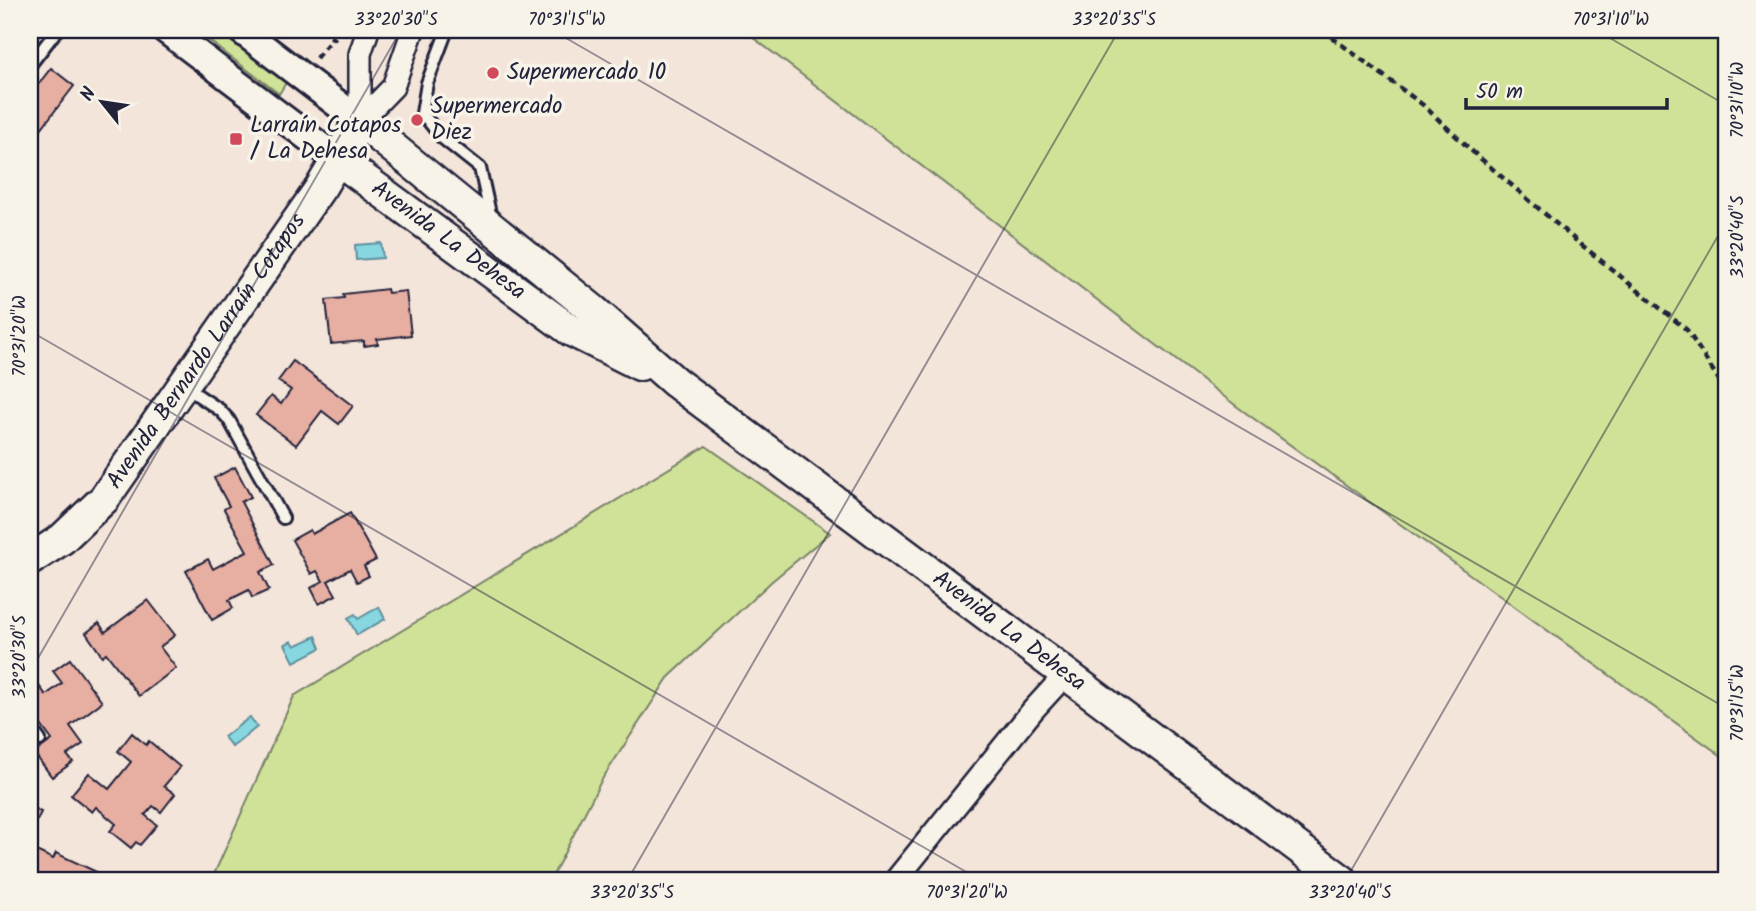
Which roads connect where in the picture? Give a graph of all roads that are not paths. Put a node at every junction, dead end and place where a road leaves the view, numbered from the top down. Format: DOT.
graph roads {
  1 [pos="57,30"];
  2 [pos="166,30"];
  3 [pos="241,30"];
  4 [pos="368,30"];
  5 [pos="413,30"];
  6 [pos="447,30"];
  7 [pos="30,65"];
  8 [pos="360,121"];
  9 [pos="337,159"];
  10 [pos="493,228"];
  11 [pos="675,382"];
  12 [pos="184,386"];
  13 [pos="283,518"];
  14 [pos="30,560"];
  15 [pos="1065,675"];
  16 [pos="30,727"];
  17 [pos="40,740"];
  18 [pos="895,881"];
  19 [pos="1343,881"];
  1 -- 7 [label="lane"];
  2 -- 9 [label="street, Avenida La Dehesa"];
  3 -- 8 [label="street, Avenida La Dehesa"];
  4 -- 8 [label="street"];
  5 -- 8 [label="street, Avenida Bernardo Larraín Cotapos"];
  6 -- 10 [label="lane"];
  8 -- 9 [label="main road, Avenida Bernardo Larraín Cotapos"];
  8 -- 10 [label="main road, Avenida La Dehesa"];
  9 -- 11 [label="main road, Avenida La Dehesa"];
  9 -- 12 [label="main road, Avenida Bernardo Larraín Cotapos"];
  10 -- 11 [label="main road, Avenida La Dehesa"];
  11 -- 15 [label="main road, Avenida La Dehesa"];
  12 -- 13 [label="lane"];
  12 -- 14 [label="main road, Avenida Bernardo Larraín Cotapos"];
  15 -- 18 [label="street"];
  15 -- 19 [label="main road, Avenida La Dehesa"];
  16 -- 17 [label="lane"];
}
